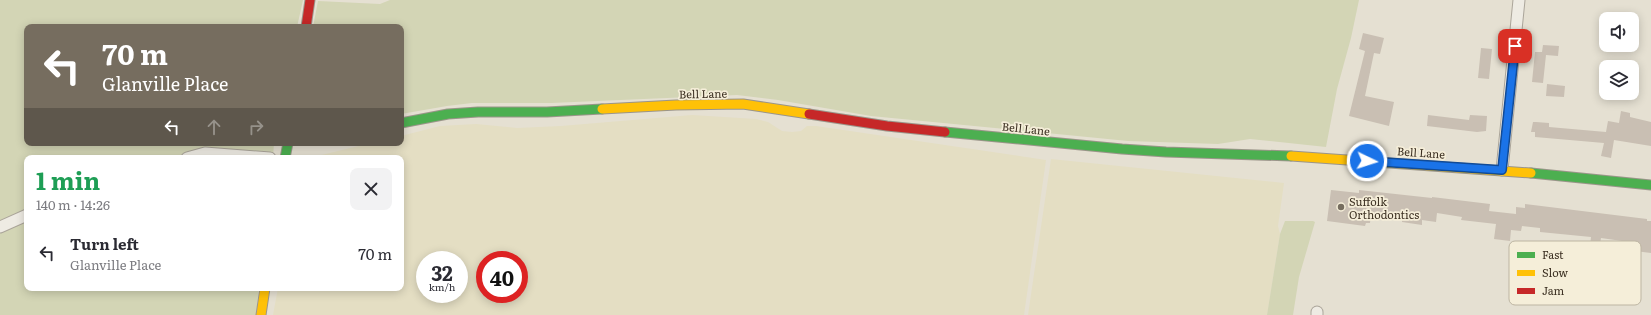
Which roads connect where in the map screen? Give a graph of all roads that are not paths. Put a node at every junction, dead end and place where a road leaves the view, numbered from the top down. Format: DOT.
graph roads {
  1 [pos="310,0"];
  2 [pos="1519,0"];
  3 [pos="306,24"];
  4 [pos="404,122"];
  5 [pos="198,155"];
  6 [pos="231,155"];
  7 [pos="1502,170"];
  8 [pos="1651,185"];
  9 [pos="24,216"];
  10 [pos="0,227"];
  11 [pos="265,291"];
  12 [pos="261,315"];
  1 -- 3 [label="street"];
  2 -- 7 [label="street"];
  4 -- 7 [label="street, Bell Lane"];
  5 -- 6 [label="street"];
  7 -- 8 [label="street, Bell Lane"];
  9 -- 10 [label="street"];
  11 -- 12 [label="street"];
}
